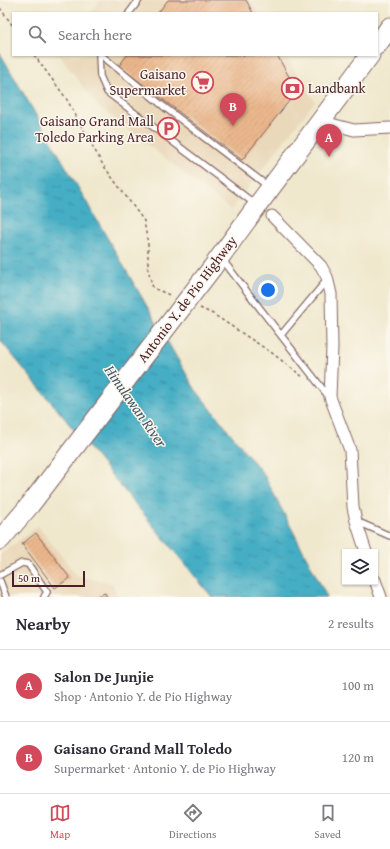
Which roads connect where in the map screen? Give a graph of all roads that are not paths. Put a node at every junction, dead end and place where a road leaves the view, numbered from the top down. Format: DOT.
graph roads {
  1 [pos="139,0"];
  2 [pos="130,12"];
  3 [pos="390,27"];
  4 [pos="378,44"];
  5 [pos="100,56"];
  6 [pos="101,56"];
  7 [pos="369,56"];
  8 [pos="320,121"];
  9 [pos="390,128"];
  10 [pos="271,188"];
  11 [pos="264,211"];
  12 [pos="216,262"];
  13 [pos="327,276"];
  14 [pos="281,335"];
  15 [pos="330,397"];
  16 [pos="356,520"];
  17 [pos="390,536"];
  18 [pos="0,540"];
  19 [pos="365,549"];
  20 [pos="0,575"];
  21 [pos="0,581"];
  22 [pos="377,585"];
  23 [pos="6,597"];
  24 [pos="44,597"];
  25 [pos="381,597"];
  1 -- 2 [label="lane"];
  3 -- 4 [label="highway"];
  5 -- 11 [label="lane"];
  6 -- 10 [label="lane"];
  7 -- 8 [label="highway, Antonio Y. de Pio Highway"];
  8 -- 9 [label="street"];
  8 -- 10 [label="highway, Antonio Y. de Pio Highway"];
  10 -- 11 [label="highway, Antonio Y. de Pio Highway"];
  11 -- 12 [label="highway, Antonio Y. de Pio Highway"];
  11 -- 13 [label="street"];
  12 -- 14 [label="lane"];
  12 -- 18 [label="highway, Antonio Y. de Pio Highway, bridge"];
  13 -- 14 [label="lane"];
  13 -- 15 [label="street"];
  14 -- 15 [label="lane"];
  15 -- 16 [label="street"];
  16 -- 17 [label="lane"];
  16 -- 19 [label="street"];
  20 -- 24 [label="lane"];
  21 -- 23 [label="lane"];
  22 -- 25 [label="street"];
}
